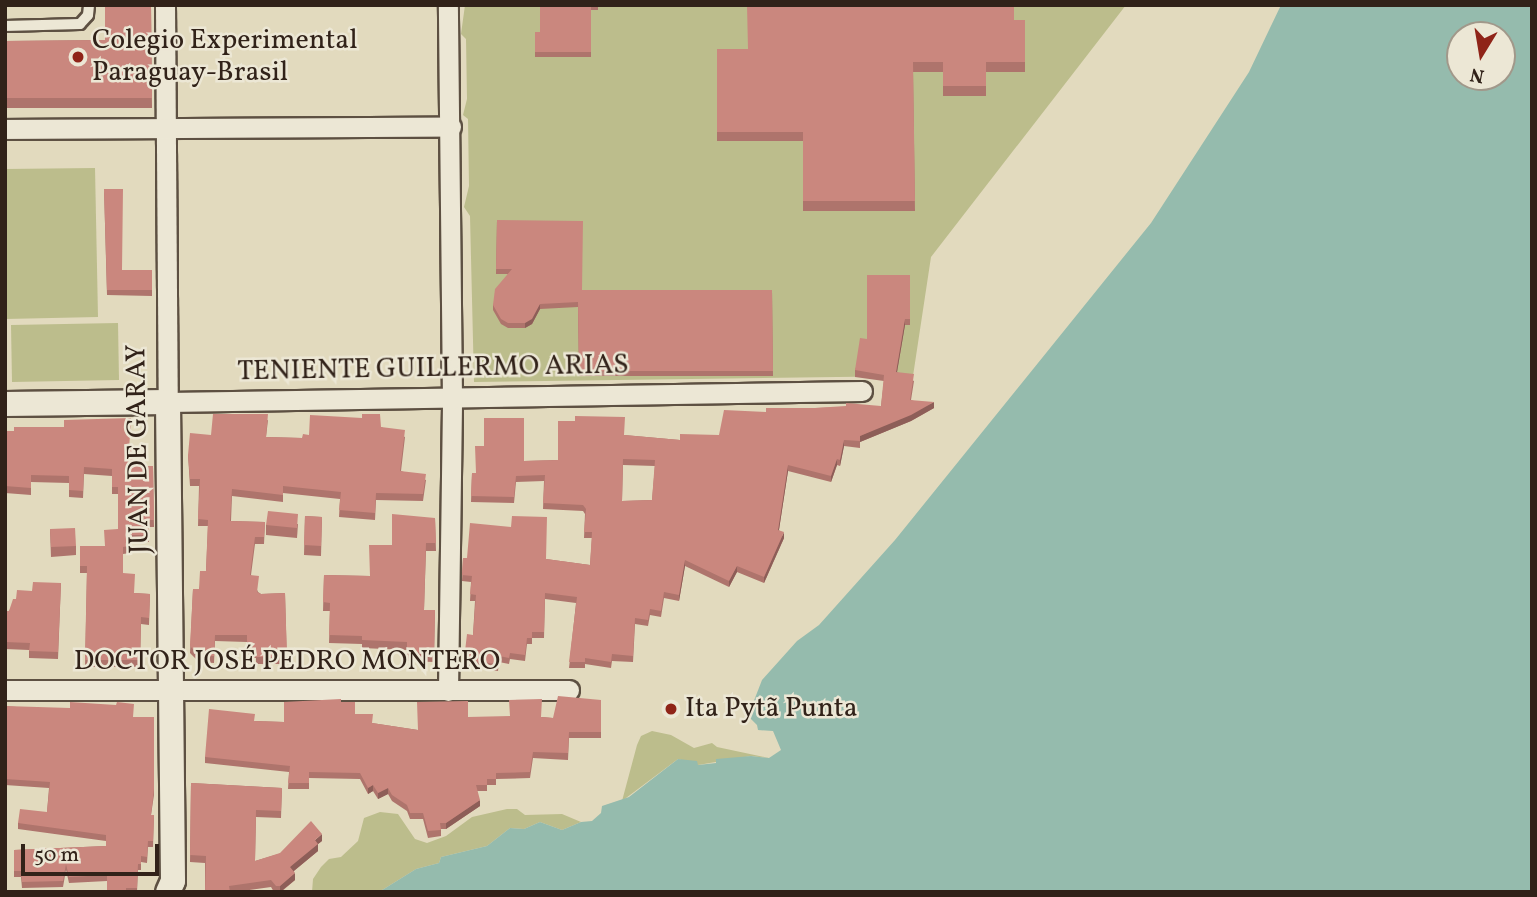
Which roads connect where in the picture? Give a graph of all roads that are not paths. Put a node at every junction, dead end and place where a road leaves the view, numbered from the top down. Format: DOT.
graph roads {
  1 [pos="89,5"];
  2 [pos="165,5"];
  3 [pos="448,5"];
  4 [pos="5,26"];
  5 [pos="165,126"];
  6 [pos="451,127"];
  7 [pos="5,129"];
  8 [pos="862,391"];
  9 [pos="452,399"];
  10 [pos="168,402"];
  11 [pos="5,404"];
  12 [pos="172,689"];
  13 [pos="5,690"];
  14 [pos="569,690"];
  15 [pos="448,691"];
  16 [pos="168,892"];
  1 -- 4 [label="lane"];
  2 -- 5 [label="street, JUAN DE GARAY"];
  3 -- 6 [label="street"];
  5 -- 6 [label="street"];
  5 -- 7 [label="street"];
  5 -- 10 [label="street, JUAN DE GARAY"];
  6 -- 9 [label="street"];
  8 -- 9 [label="street, TENIENTE GUILLERMO ARIAS"];
  9 -- 10 [label="street, TENIENTE GUILLERMO ARIAS"];
  9 -- 15 [label="street"];
  10 -- 11 [label="street, TENIENTE GUILLERMO ARIAS"];
  10 -- 12 [label="street, JUAN DE GARAY"];
  12 -- 13 [label="street, DOCTOR JOSÉ PEDRO MONTERO"];
  12 -- 15 [label="street, DOCTOR JOSÉ PEDRO MONTERO"];
  12 -- 16 [label="street, JUAN DE GARAY"];
  14 -- 15 [label="street, DOCTOR JOSÉ PEDRO MONTERO"];
}
